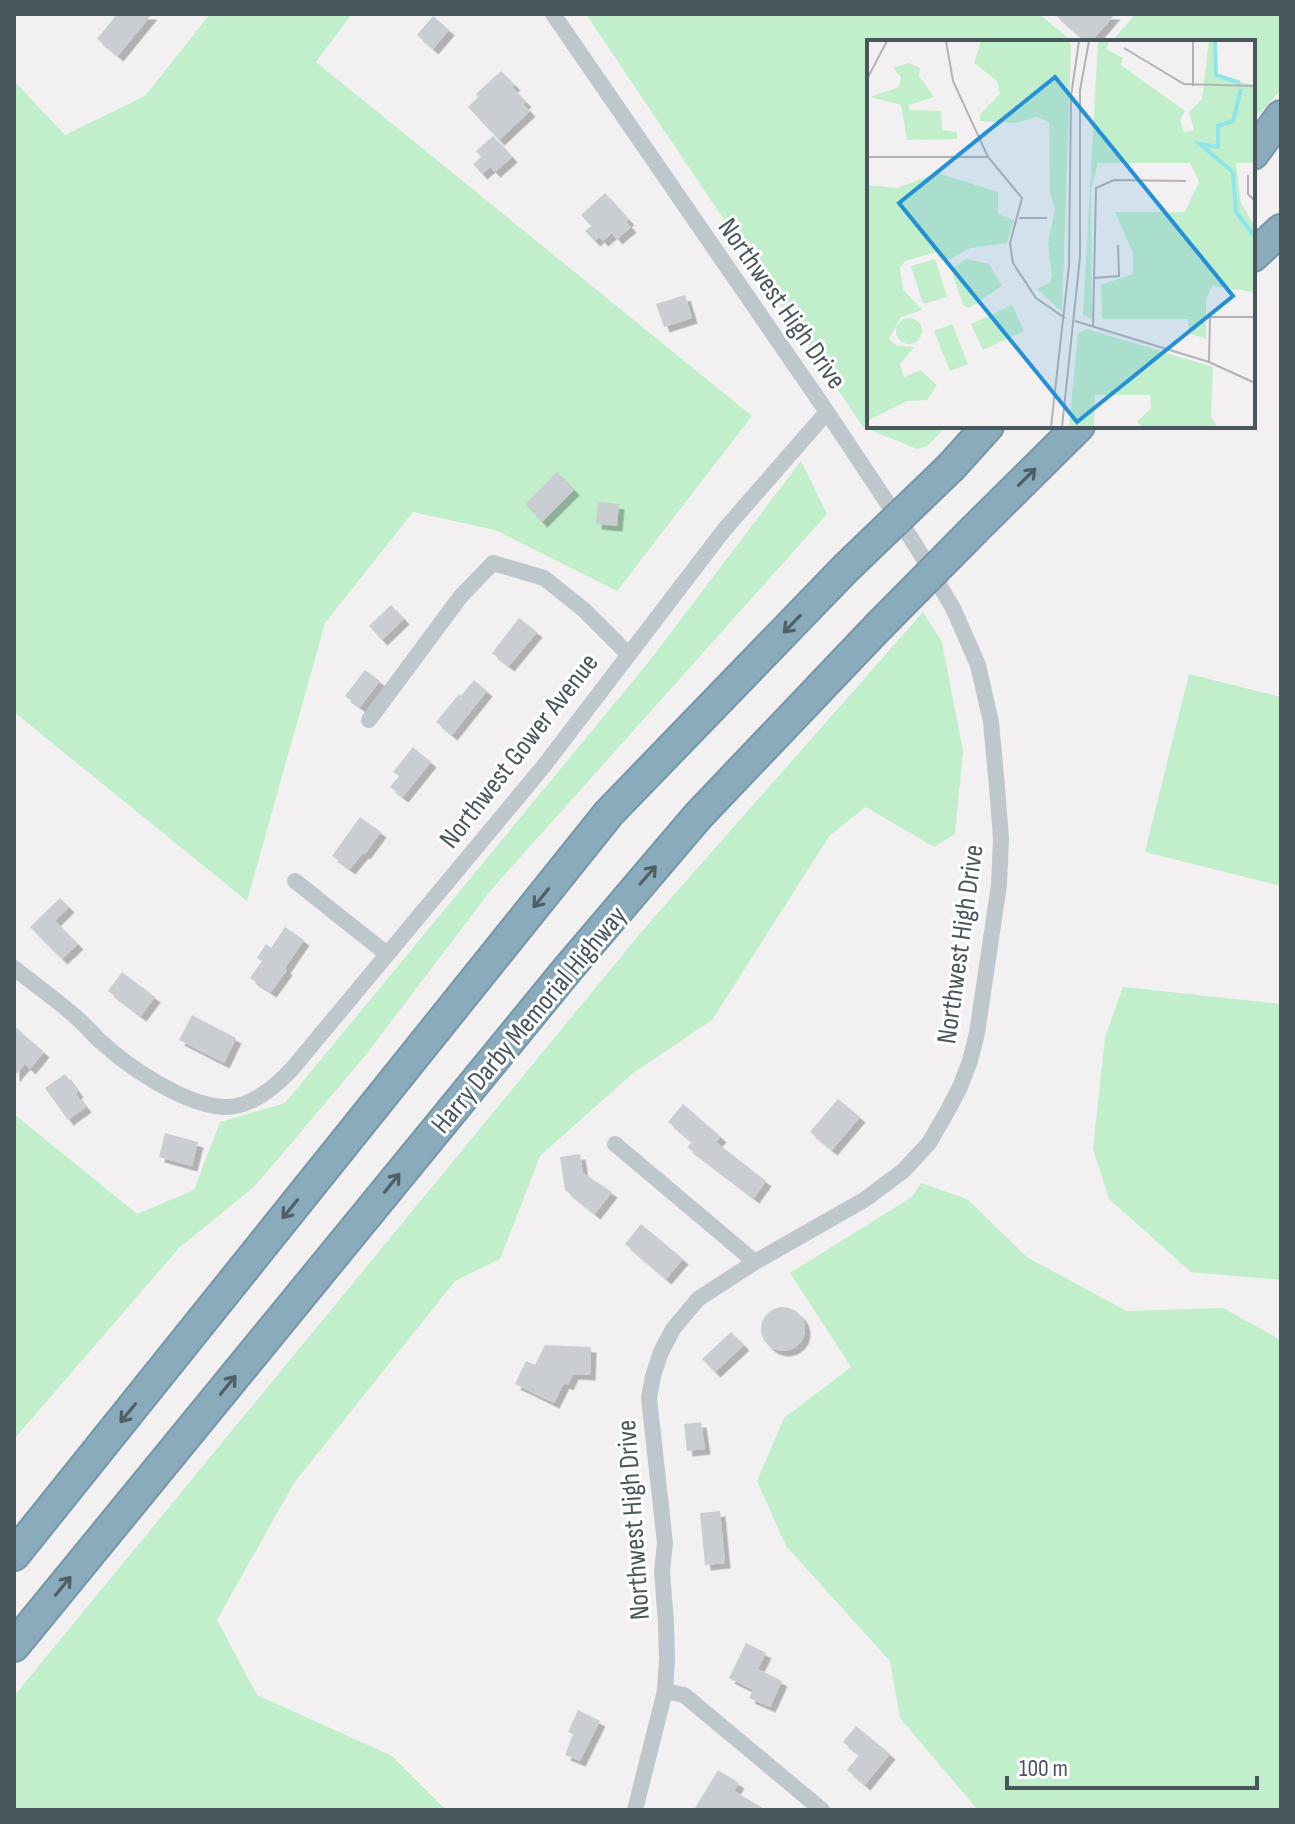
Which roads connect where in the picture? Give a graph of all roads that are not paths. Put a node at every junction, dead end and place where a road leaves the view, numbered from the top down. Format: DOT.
graph roads {
  1 [pos="553,14"];
  2 [pos="1281,116"];
  3 [pos="1281,145"];
  4 [pos="1255,151"];
  5 [pos="1255,169"];
  6 [pos="1281,230"];
  7 [pos="1255,254"];
  8 [pos="827,412"];
  9 [pos="986,428"];
  10 [pos="1077,428"];
  11 [pos="628,654"];
  12 [pos="369,720"];
  13 [pos="295,881"];
  14 [pos="387,954"];
  15 [pos="14,968"];
  16 [pos="615,1144"];
  17 [pos="755,1262"];
  18 [pos="14,1555"];
  19 [pos="14,1646"];
  20 [pos="665,1691"];
  21 [pos="635,1810"];
  22 [pos="822,1810"];
  1 -- 8 [label="street, Northwest High Drive"];
  2 -- 4 [label="highway"];
  3 -- 5 [label="highway"];
  6 -- 7 [label="highway"];
  8 -- 11 [label="street, Northwest Gower Avenue"];
  8 -- 17 [label="street, Northwest High Drive"];
  9 -- 18 [label="highway, one-way, bridge"];
  19 -- 10 [label="highway, Harry Darby Memorial Highway, one-way, bridge"];
  11 -- 12 [label="street"];
  11 -- 14 [label="street, Northwest Gower Avenue"];
  13 -- 14 [label="street"];
  14 -- 15 [label="street, Northwest Gower Avenue"];
  16 -- 17 [label="street"];
  17 -- 20 [label="street, Northwest High Drive"];
  20 -- 21 [label="street, Northwest High Drive"];
  20 -- 22 [label="street"];
}
